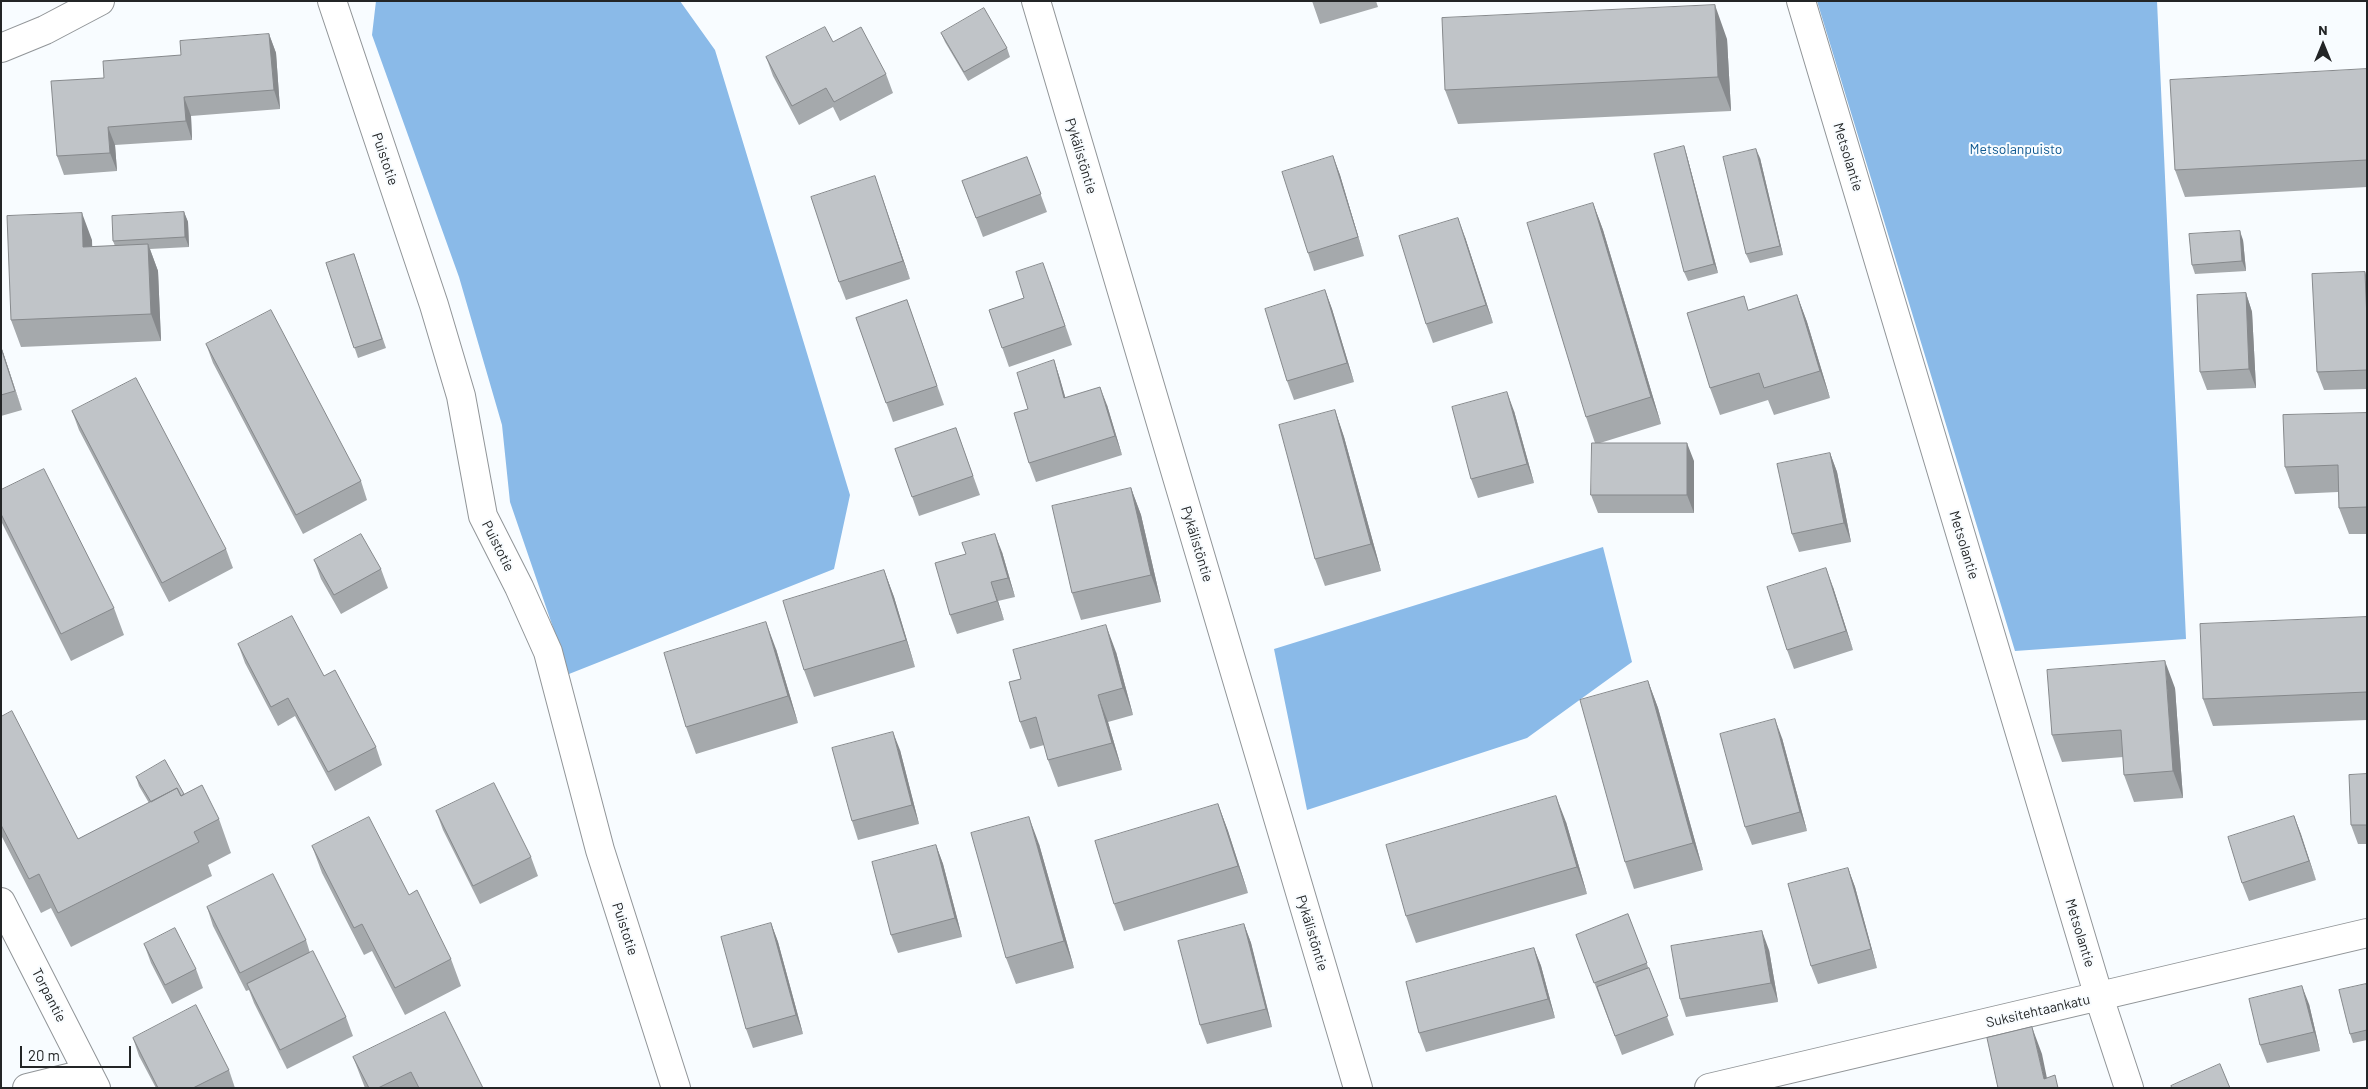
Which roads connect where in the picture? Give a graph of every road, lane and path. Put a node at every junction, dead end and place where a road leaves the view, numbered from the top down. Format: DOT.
graph roads {
  1 [pos="100,1"];
  2 [pos="332,1"];
  3 [pos="1036,1"];
  4 [pos="1801,1"];
  5 [pos="1,48"];
  6 [pos="1,902"];
  7 [pos="2367,933"];
  8 [pos="2099,997"];
  9 [pos="92,1080"];
  10 [pos="27,1088"];
  11 [pos="676,1088"];
  12 [pos="1358,1088"];
  13 [pos="1709,1088"];
  14 [pos="2129,1088"];
  1 -- 5 [label="street"];
  2 -- 11 [label="street, Puistotie"];
  3 -- 12 [label="street, Pykälistöntie"];
  4 -- 8 [label="street, Metsolantie"];
  6 -- 9 [label="street, Torpantie"];
  7 -- 8 [label="street, Suksitehtaankatu"];
  8 -- 13 [label="street, Suksitehtaankatu"];
  8 -- 14 [label="street, Metsolantie"];
  9 -- 10 [label="street"];
}
